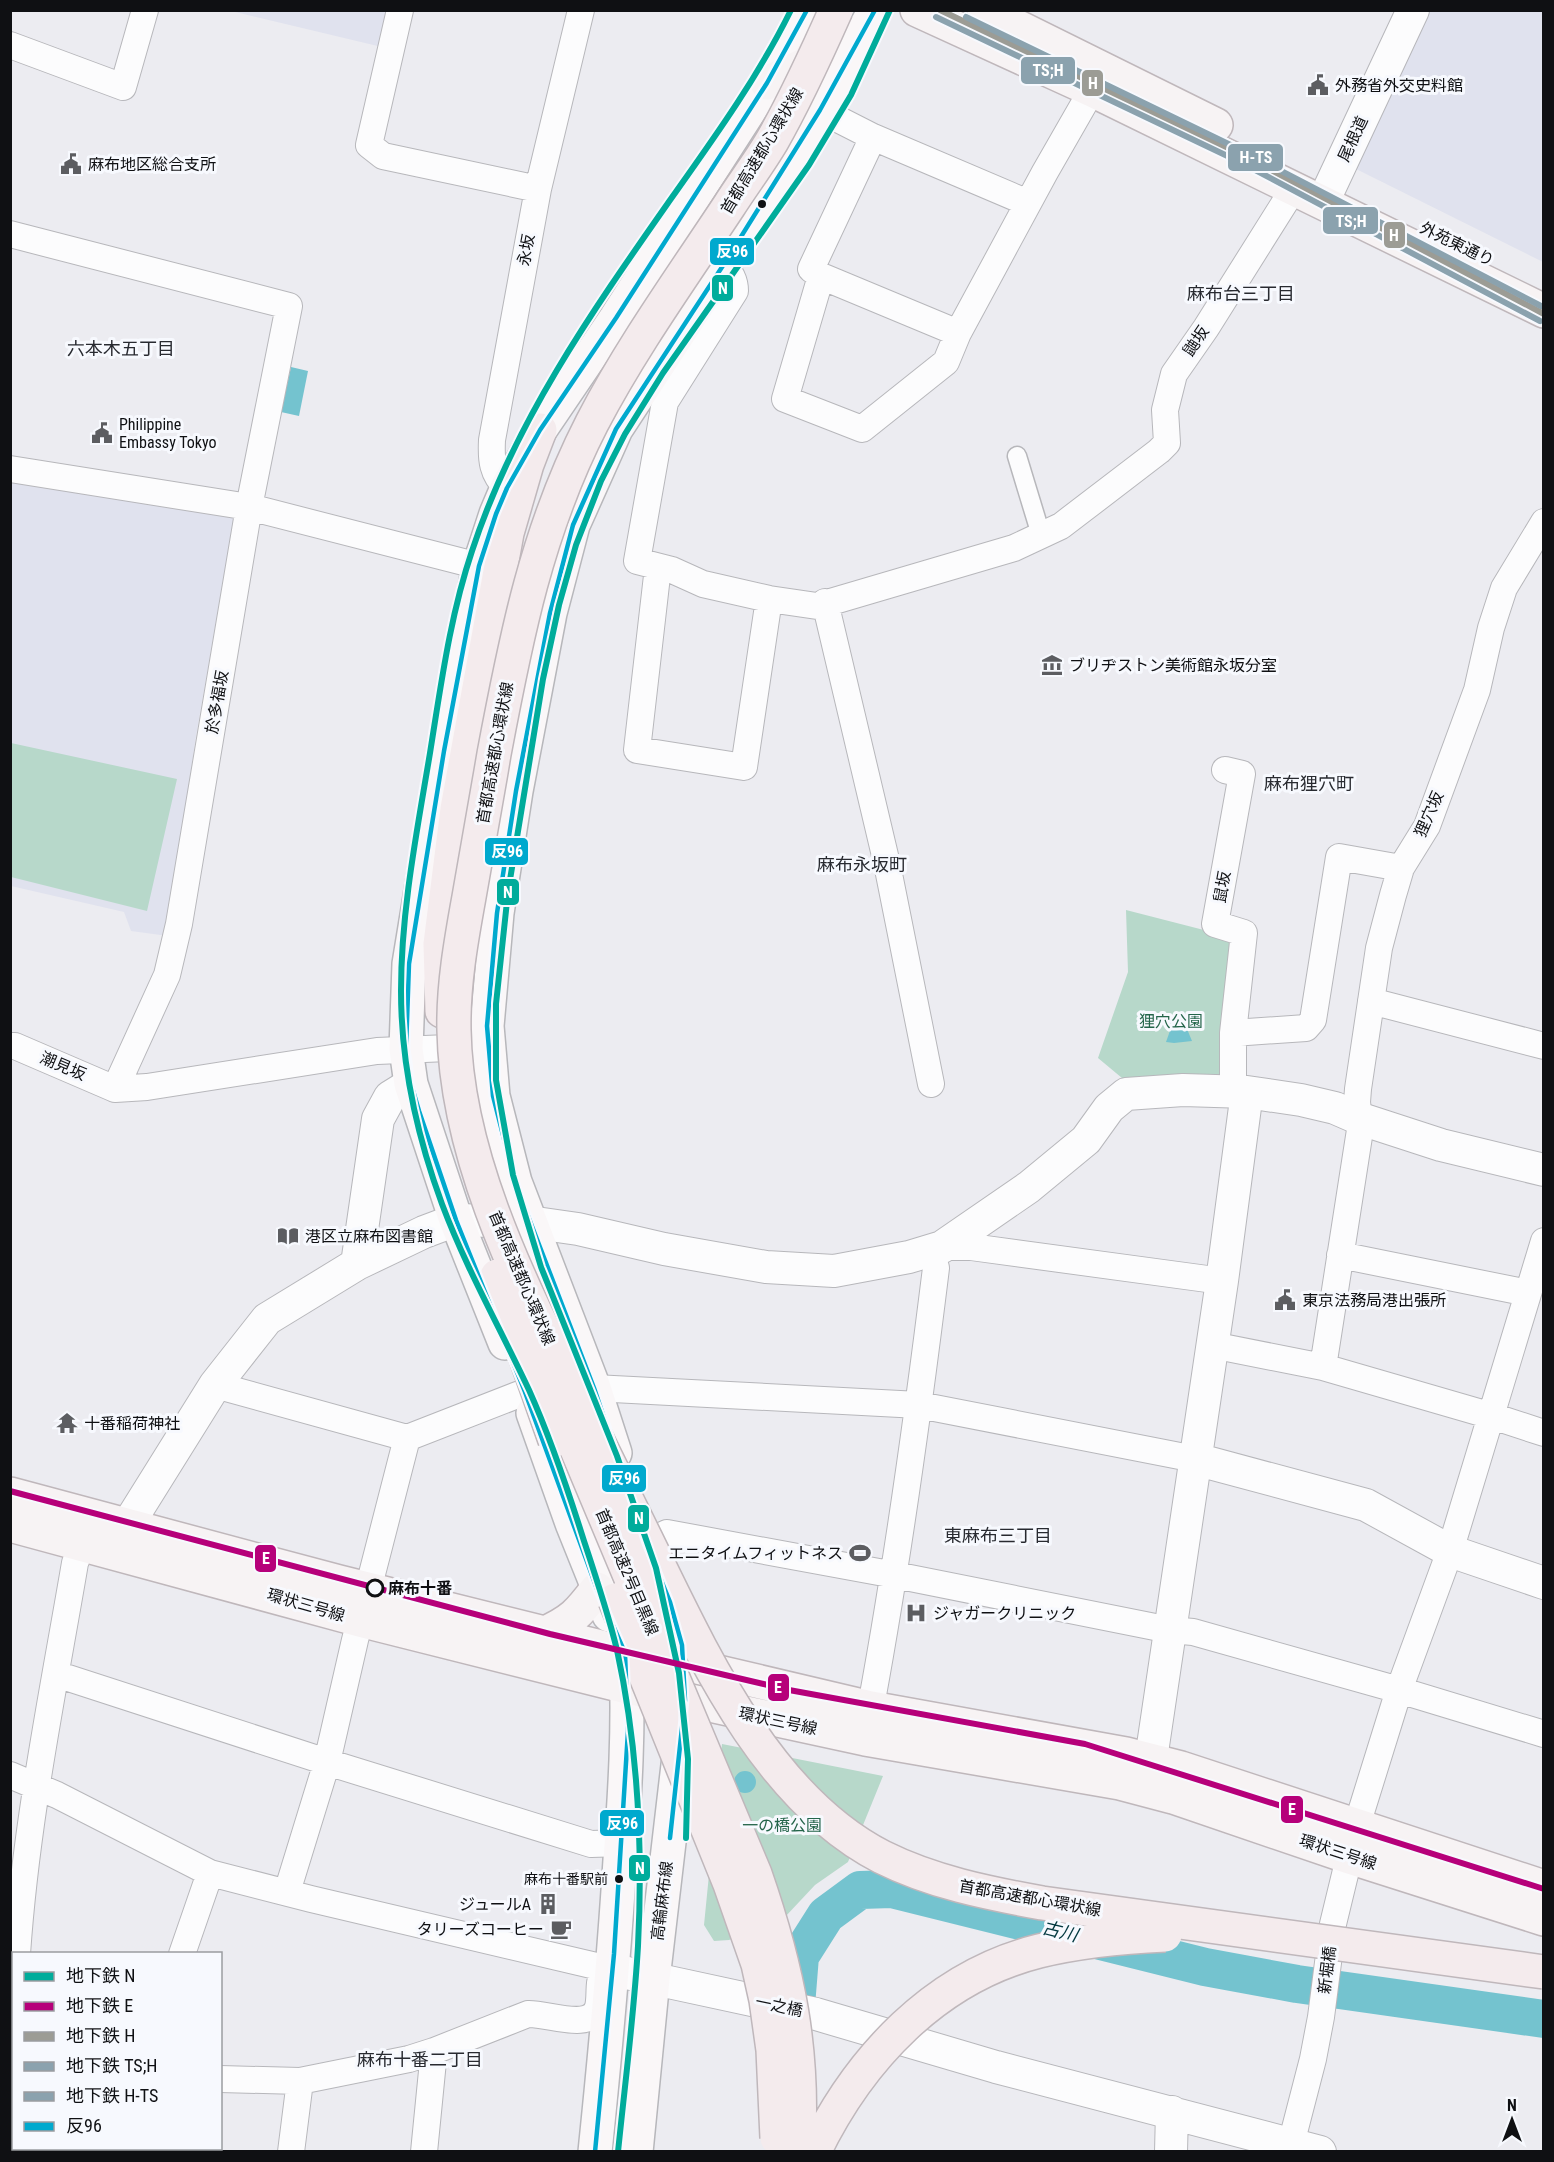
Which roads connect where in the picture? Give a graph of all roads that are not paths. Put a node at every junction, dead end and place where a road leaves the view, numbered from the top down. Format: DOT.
graph roads {
  1 [pos="146,10"];
  2 [pos="399,10"];
  3 [pos="581,10"];
  4 [pos="807,10"];
  5 [pos="840,10"];
  6 [pos="875,10"];
  7 [pos="917,10"];
  8 [pos="984,10"];
  9 [pos="1413,10"];
  10 [pos="10,45"];
  11 [pos="818,71"];
  12 [pos="767,83"];
  13 [pos="1092,90"];
  14 [pos="820,110"];
  15 [pos="873,137"];
  16 [pos="538,189"];
  17 [pos="1316,191"];
  18 [pos="1028,203"];
  19 [pos="671,231"];
  20 [pos="10,234"];
  21 [pos="724,264"];
  22 [pos="821,276"];
  23 [pos="1544,287"];
  24 [pos="1544,311"];
  25 [pos="636,329"];
  26 [pos="958,333"];
  27 [pos="540,430"];
  28 [pos="1017,456"];
  29 [pos="10,469"];
  30 [pos="507,488"];
  31 [pos="249,507"];
  32 [pos="1544,522"];
  33 [pos="1041,535"];
  34 [pos="479,566"];
  35 [pos="657,567"];
  36 [pos="769,599"];
  37 [pos="825,602"];
  38 [pos="496,640"];
  39 [pos="1225,770"];
  40 [pos="1401,868"];
  41 [pos="1371,1001"];
  42 [pos="1233,1033"];
  43 [pos="10,1046"];
  44 [pos="1544,1046"];
  45 [pos="489,1047"];
  46 [pos="406,1049"];
  47 [pos="455,1064"];
  48 [pos="411,1084"];
  49 [pos="931,1084"];
  50 [pos="115,1089"];
  51 [pos="1240,1092"];
  52 [pos="1358,1118"];
  53 [pos="1544,1170"];
  54 [pos="467,1177"];
  55 [pos="456,1220"];
  56 [pos="529,1222"];
  57 [pos="1544,1241"];
  58 [pos="937,1248"];
  59 [pos="1340,1255"];
  60 [pos="357,1264"];
  61 [pos="1222,1281"];
  62 [pos="1528,1293"];
  63 [pos="1212,1345"];
  64 [pos="1323,1367"];
  65 [pos="215,1385"];
  66 [pos="594,1388"];
  67 [pos="525,1392"];
  68 [pos="919,1405"];
  69 [pos="1492,1416"];
  70 [pos="1544,1433"];
  71 [pos="407,1438"];
  72 [pos="1195,1459"];
  73 [pos="10,1494"];
  74 [pos="10,1525"];
  75 [pos="127,1526"];
  76 [pos="646,1543"];
  77 [pos="82,1545"];
  78 [pos="1450,1551"];
  79 [pos="895,1575"];
  80 [pos="1544,1583"];
  81 [pos="597,1589"];
  82 [pos="364,1604"];
  83 [pos="1170,1630"];
  84 [pos="543,1634"];
  85 [pos="625,1653"];
  86 [pos="684,1664"];
  87 [pos="56,1674"];
  88 [pos="627,1687"];
  89 [pos="1400,1690"];
  90 [pos="685,1700"];
  91 [pos="868,1723"];
  92 [pos="1544,1734"];
  93 [pos="327,1762"];
  94 [pos="10,1775"];
  95 [pos="1149,1775"];
  96 [pos="37,1788"];
  97 [pos="1357,1825"];
  98 [pos="621,1843"];
  99 [pos="1349,1857"];
  100 [pos="210,1872"];
  101 [pos="1544,1887"];
  102 [pos="1499,1888"];
  103 [pos="287,1892"];
  104 [pos="15,1901"];
  105 [pos="1544,1919"];
  106 [pos="17,1952"];
  107 [pos="182,1952"];
  108 [pos="613,1971"];
  109 [pos="1495,1971"];
  110 [pos="1544,1972"];
  111 [pos="653,1979"];
  112 [pos="1544,1986"];
  113 [pos="749,2000"];
  114 [pos="434,2051"];
  115 [pos="222,2079"];
  116 [pos="300,2081"];
  117 [pos="1172,2112"];
  118 [pos="1306,2148"];
  119 [pos="291,2151"];
  120 [pos="424,2151"];
  121 [pos="595,2151"];
  122 [pos="636,2151"];
  123 [pos="765,2151"];
  124 [pos="777,2151"];
  125 [pos="798,2151"];
  126 [pos="814,2151"];
  127 [pos="824,2151"];
  128 [pos="1171,2151"];
  1 -- 10 [label="street"];
  2 -- 16 [label="street"];
  3 -- 16 [label="street, 永坂"];
  4 -- 12 [label="main road"];
  5 -- 11 [label="highway, 首都高速都心環状線, bridge"];
  6 -- 11 [label="main road, 高輪麻布線"];
  7 -- 13 [label="main road, 外苑東通り"];
  8 -- 17 [label="main road, 外苑東通り"];
  9 -- 17 [label="street, 尾根道"];
  11 -- 12 [label="main road"];
  11 -- 14 [label="main road, 高輪麻布線"];
  11 -- 47 [label="highway, 首都高速都心環状線, bridge"];
  12 -- 19 [label="main road"];
  13 -- 17 [label="main road, 外苑東通り"];
  13 -- 18 [label="street"];
  14 -- 15 [label="street"];
  14 -- 21 [label="main road, 高輪麻布線"];
  15 -- 18 [label="street"];
  15 -- 22 [label="street"];
  16 -- 30 [label="street, 永坂"];
  17 -- 23 [label="main road, 外苑東通り"];
  17 -- 24 [label="main road, 外苑東通り"];
  17 -- 33 [label="street, 鼬坂"];
  18 -- 26 [label="street"];
  19 -- 21 [label="street"];
  19 -- 27 [label="main road"];
  20 -- 31 [label="street, 於多福坂"];
  21 -- 35 [label="street"];
  21 -- 45 [label="main road, 高輪麻布線"];
  22 -- 26 [label="street"];
  22 -- 26 [label="street"];
  25 -- 38 [label="highway, 首都高速都心環状線"];
  27 -- 30 [label="main road"];
  27 -- 38 [label="highway"];
  28 -- 33 [label="street"];
  29 -- 31 [label="street"];
  30 -- 34 [label="main road"];
  31 -- 34 [label="street"];
  31 -- 50 [label="street, 於多福坂"];
  32 -- 40 [label="street, 狸穴坂"];
  33 -- 37 [label="street"];
  34 -- 46 [label="main road"];
  35 -- 36 [label="street"];
  35 -- 36 [label="street"];
  36 -- 37 [label="street"];
  37 -- 49 [label="street"];
  38 -- 54 [label="highway, 首都高速都心環状線"];
  39 -- 42 [label="street, 鼠坂"];
  40 -- 41 [label="street, 狸穴坂"];
  40 -- 42 [label="street"];
  41 -- 44 [label="street"];
  41 -- 52 [label="street, 狸穴坂"];
  42 -- 51 [label="street"];
  43 -- 50 [label="street, 潮見坂"];
  45 -- 46 [label="street"];
  45 -- 56 [label="main road, 高輪麻布線"];
  46 -- 48 [label="main road"];
  46 -- 50 [label="street"];
  47 -- 109 [label="highway, 首都高速都心環状線, bridge"];
  47 -- 125 [label="highway, 首都高速2号目黒線, bridge"];
  48 -- 55 [label="main road"];
  48 -- 60 [label="street"];
  51 -- 52 [label="street"];
  51 -- 58 [label="street"];
  51 -- 61 [label="street"];
  52 -- 53 [label="street"];
  52 -- 59 [label="street, 狸穴坂"];
  54 -- 109 [label="highway, 首都高速都心環状線"];
  54 -- 124 [label="highway, 首都高速2号目黒線, bridge"];
  55 -- 56 [label="street"];
  55 -- 60 [label="street"];
  55 -- 67 [label="main road"];
  56 -- 58 [label="street"];
  56 -- 66 [label="main road, 高輪麻布線"];
  57 -- 62 [label="street, 新堀橋"];
  58 -- 61 [label="street"];
  58 -- 68 [label="street"];
  59 -- 62 [label="street"];
  59 -- 64 [label="street, 狸穴坂"];
  60 -- 65 [label="street"];
  61 -- 63 [label="street"];
  62 -- 69 [label="street, 新堀橋"];
  63 -- 64 [label="street"];
  63 -- 72 [label="street"];
  64 -- 69 [label="street"];
  65 -- 71 [label="street"];
  65 -- 75 [label="street"];
  66 -- 68 [label="street"];
  66 -- 76 [label="main road, 高輪麻布線"];
  67 -- 71 [label="street"];
  67 -- 81 [label="main road"];
  68 -- 72 [label="street"];
  68 -- 79 [label="street"];
  69 -- 70 [label="street"];
  69 -- 78 [label="street, 新堀橋"];
  71 -- 82 [label="street"];
  72 -- 78 [label="street"];
  72 -- 83 [label="street"];
  73 -- 75 [label="main road, 環状三号線"];
  74 -- 77 [label="main road, 環状三号線"];
  75 -- 77 [label="street"];
  75 -- 82 [label="main road, 環状三号線"];
  76 -- 79 [label="street"];
  76 -- 86 [label="main road, 高輪麻布線"];
  77 -- 82 [label="main road, 環状三号線"];
  77 -- 87 [label="street"];
  78 -- 80 [label="street"];
  78 -- 89 [label="street, 新堀橋"];
  79 -- 83 [label="street"];
  79 -- 91 [label="street"];
  81 -- 84 [label="main road"];
  81 -- 85 [label="main road"];
  82 -- 84 [label="main road, 環状三号線"];
  82 -- 88 [label="main road, 環状三号線"];
  82 -- 93 [label="street"];
  83 -- 89 [label="street"];
  83 -- 95 [label="street"];
  84 -- 85 [label="main road, 環状三号線"];
  85 -- 86 [label="main road, 環状三号線"];
  85 -- 88 [label="main road"];
  86 -- 90 [label="main road, 高輪麻布線"];
  86 -- 91 [label="main road, 環状三号線"];
  87 -- 93 [label="street"];
  87 -- 96 [label="street"];
  88 -- 90 [label="main road, 環状三号線"];
  88 -- 98 [label="main road"];
  89 -- 92 [label="street"];
  89 -- 97 [label="street, 新堀橋"];
  90 -- 91 [label="main road, 環状三号線"];
  90 -- 111 [label="main road, 高輪麻布線"];
  91 -- 95 [label="main road, 環状三号線"];
  93 -- 98 [label="street"];
  93 -- 103 [label="street"];
  94 -- 96 [label="street"];
  95 -- 97 [label="main road, 環状三号線"];
  95 -- 99 [label="main road, 環状三号線"];
  96 -- 100 [label="street"];
  96 -- 104 [label="street"];
  97 -- 99 [label="street, 新堀橋"];
  97 -- 102 [label="main road, 環状三号線"];
  98 -- 108 [label="main road"];
  99 -- 102 [label="main road, 環状三号線"];
  99 -- 118 [label="street, 新堀橋"];
  100 -- 103 [label="street"];
  100 -- 107 [label="street"];
  101 -- 102 [label="main road, 環状三号線"];
  102 -- 105 [label="main road, 環状三号線"];
  103 -- 108 [label="street"];
  104 -- 106 [label="street"];
  108 -- 111 [label="street, 一之橋"];
  108 -- 114 [label="street"];
  108 -- 121 [label="main road"];
  109 -- 110 [label="highway, 首都高速都心環状線, bridge"];
  109 -- 112 [label="highway, 首都高速都心環状線"];
  109 -- 126 [label="highway, bridge"];
  109 -- 127 [label="highway"];
  111 -- 113 [label="street, 一之橋"];
  111 -- 122 [label="main road, 高輪麻布線"];
  113 -- 117 [label="street, 一之橋, bridge"];
  113 -- 123 [label="street"];
  114 -- 116 [label="street"];
  114 -- 120 [label="street"];
  115 -- 116 [label="street"];
  116 -- 119 [label="street"];
  117 -- 118 [label="street, 一之橋"];
  117 -- 128 [label="street"];
}
